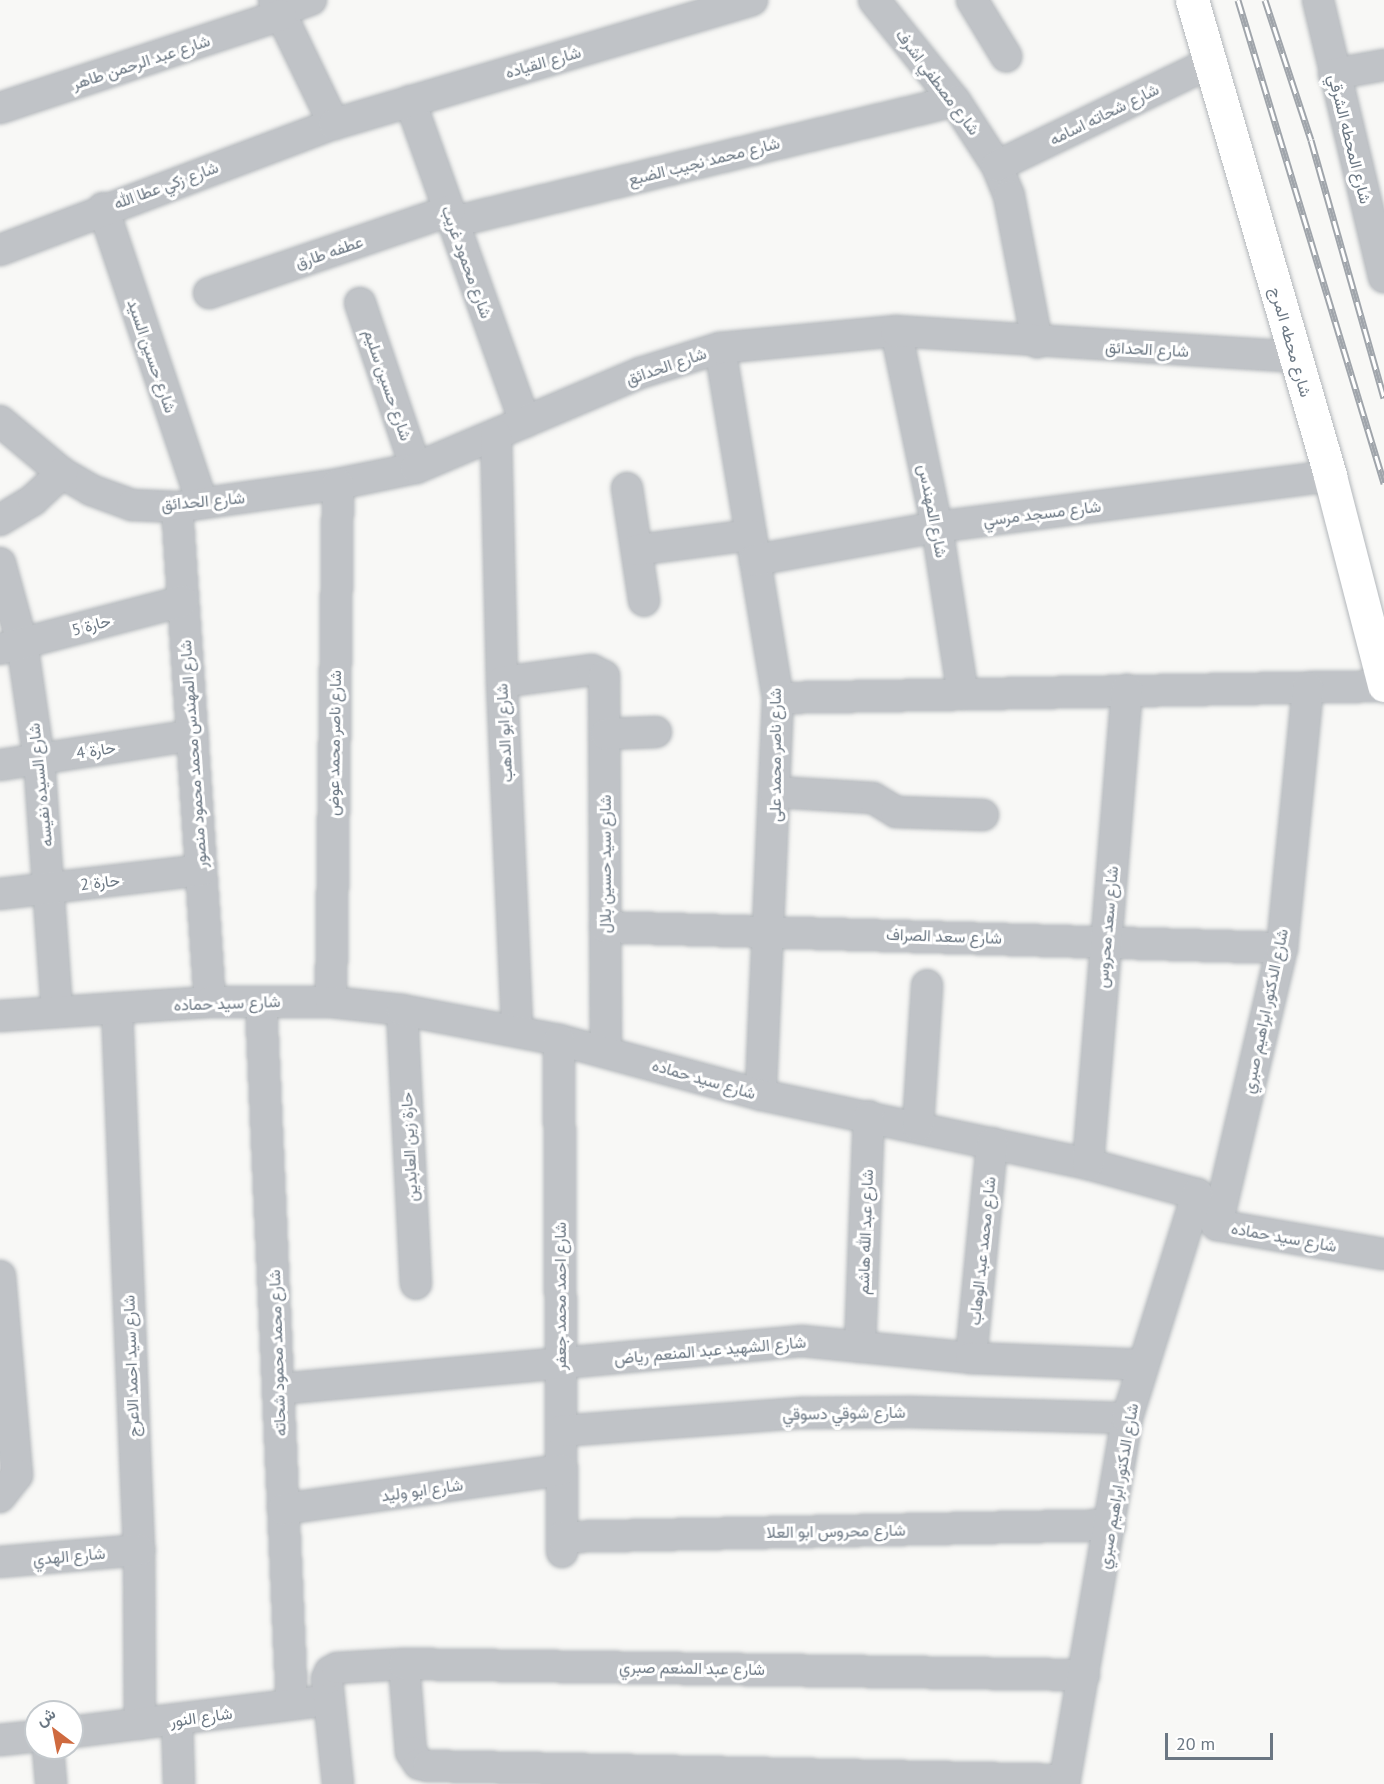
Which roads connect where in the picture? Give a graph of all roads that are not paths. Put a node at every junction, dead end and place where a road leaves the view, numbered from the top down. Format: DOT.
graph roads {
  1 [pos="311,0"];
  2 [pos="752,0"];
  3 [pos="874,0"];
  4 [pos="972,0"];
  5 [pos="1192,0"];
  6 [pos="1318,0"];
  7 [pos="278,9"];
  8 [pos="1006,56"];
  9 [pos="1210,63"];
  10 [pos="1384,65"];
  11 [pos="1334,74"];
  12 [pos="956,100"];
  13 [pos="410,101"];
  14 [pos="0,108"];
  15 [pos="334,124"];
  16 [pos="997,166"];
  17 [pos="1374,186"];
  18 [pos="103,208"];
  19 [pos="451,216"];
  20 [pos="0,250"];
  21 [pos="1384,277"];
  22 [pos="209,293"];
  23 [pos="360,303"];
  24 [pos="896,331"];
  25 [pos="1036,342"];
  26 [pos="720,348"];
  27 [pos="1295,357"];
  28 [pos="0,421"];
  29 [pos="525,422"];
  30 [pos="496,435"];
  31 [pos="416,468"];
  32 [pos="62,473"];
  33 [pos="1330,476"];
  34 [pos="338,484"];
  35 [pos="627,488"];
  36 [pos="190,505"];
  37 [pos="0,520"];
  38 [pos="937,527"];
  39 [pos="753,547"];
  40 [pos="637,550"];
  41 [pos="0,563"];
  42 [pos="183,601"];
  43 [pos="644,601"];
  44 [pos="11,646"];
  45 [pos="501,682"];
  46 [pos="1384,686"];
  47 [pos="1308,687"];
  48 [pos="1127,690"];
  49 [pos="963,693"];
  50 [pos="778,698"];
  51 [pos="656,732"];
  52 [pos="606,734"];
  53 [pos="193,735"];
  54 [pos="39,759"];
  55 [pos="0,765"];
  56 [pos="777,792"];
  57 [pos="983,815"];
  58 [pos="201,870"];
  59 [pos="50,888"];
  60 [pos="0,894"];
  61 [pos="605,927"];
  62 [pos="769,930"];
  63 [pos="1106,942"];
  64 [pos="1282,948"];
  65 [pos="927,985"];
  66 [pos="210,1002"];
  67 [pos="261,1002"];
  68 [pos="331,1002"];
  69 [pos="117,1008"];
  70 [pos="57,1010"];
  71 [pos="402,1010"];
  72 [pos="0,1016"];
  73 [pos="517,1031"];
  74 [pos="559,1040"];
  75 [pos="606,1051"];
  76 [pos="761,1095"];
  77 [pos="869,1116"];
  78 [pos="918,1126"];
  79 [pos="992,1143"];
  80 [pos="1088,1164"];
  81 [pos="1197,1194"];
  82 [pos="1216,1225"];
  83 [pos="1384,1254"];
  84 [pos="0,1276"];
  85 [pos="416,1284"];
  86 [pos="860,1347"];
  87 [pos="971,1358"];
  88 [pos="561,1363"];
  89 [pos="1142,1365"];
  90 [pos="279,1389"];
  91 [pos="1127,1418"];
  92 [pos="561,1431"];
  93 [pos="561,1470"];
  94 [pos="0,1497"];
  95 [pos="283,1509"];
  96 [pos="1110,1526"];
  97 [pos="562,1545"];
  98 [pos="139,1550"];
  99 [pos="0,1562"];
  100 [pos="404,1664"];
  101 [pos="1084,1675"];
  102 [pos="330,1700"];
  103 [pos="292,1704"];
  104 [pos="177,1720"];
  105 [pos="140,1724"];
  106 [pos="84,1731"];
  107 [pos="24,1737"];
  108 [pos="0,1740"];
  109 [pos="49,1760"];
  110 [pos="492,1776"];
  111 [pos="647,1777"];
  112 [pos="788,1779"];
  113 [pos="1065,1782"];
  114 [pos="51,1784"];
  115 [pos="179,1784"];
  116 [pos="338,1784"];
  1 -- 7 [label="street, شارع عبد الرحمن طاهر"];
  2 -- 13 [label="street, شارع القياده"];
  3 -- 12 [label="street, شارع مصطفي اشرف"];
  4 -- 8 [label="street"];
  5 -- 9 [label="main road, شارع محطه المرج"];
  6 -- 11 [label="street, شارع المحطه الشرقي"];
  7 -- 14 [label="street, شارع عبد الرحمن طاهر"];
  7 -- 15 [label="street"];
  9 -- 16 [label="street, شارع شحاته اسامه"];
  9 -- 27 [label="main road, شارع محطه المرج"];
  10 -- 11 [label="street"];
  11 -- 17 [label="street, شارع المحطه الشرقي"];
  12 -- 16 [label="street, شارع مصطفي اشرف"];
  12 -- 19 [label="street, شارع محمد نجيب الضبع"];
  13 -- 15 [label="street, شارع القياده"];
  13 -- 19 [label="street, شارع محمود غريب"];
  15 -- 18 [label="street, شارع زكي عطا الله"];
  16 -- 25 [label="street, شارع مصطفي اشرف"];
  17 -- 21 [label="street, شارع المحطه الشرقي"];
  18 -- 20 [label="street, شارع زكي عطا الله"];
  18 -- 36 [label="street, شارع حسين السيد"];
  19 -- 22 [label="street, عطفه طارق"];
  19 -- 29 [label="street, شارع محمود غريب"];
  23 -- 31 [label="street, شارع حسين سليم"];
  24 -- 25 [label="street, شارع الحدائق"];
  24 -- 26 [label="street, شارع الحدائق"];
  24 -- 38 [label="street, شارع المهندس"];
  25 -- 27 [label="street, شارع الحدائق"];
  26 -- 29 [label="street, شارع الحدائق"];
  26 -- 39 [label="street, شارع ناصر محمد على"];
  27 -- 33 [label="main road, شارع محطه المرج"];
  28 -- 32 [label="street, شارع الحدائق"];
  29 -- 30 [label="street, شارع الحدائق"];
  30 -- 31 [label="street, شارع الحدائق"];
  30 -- 45 [label="street, شارع ابو الدهب"];
  31 -- 34 [label="street, شارع الحدائق"];
  32 -- 36 [label="street, شارع الحدائق"];
  32 -- 37 [label="street"];
  33 -- 38 [label="street, شارع مسجد مرسي"];
  33 -- 46 [label="main road, شارع محطه المرج"];
  34 -- 36 [label="street, شارع الحدائق"];
  34 -- 68 [label="street, شارع ناصر محمد عوض"];
  35 -- 40 [label="street"];
  36 -- 42 [label="street, شارع المهندس محمد محمود منصور"];
  38 -- 39 [label="street, شارع مسجد مرسي"];
  38 -- 49 [label="street, شارع المهندس"];
  39 -- 40 [label="street, شارع مسجد مرسي"];
  39 -- 50 [label="street, شارع ناصر محمد على"];
  40 -- 43 [label="street"];
  41 -- 44 [label="street, شارع السيده نفيسه"];
  42 -- 44 [label="street, حارة 5"];
  42 -- 53 [label="street, شارع المهندس محمد محمود منصور"];
  44 -- 54 [label="street, شارع السيده نفيسه"];
  45 -- 52 [label="street, شارع سيد حسين بلال"];
  45 -- 73 [label="street, شارع ابو الدهب"];
  46 -- 47 [label="street"];
  47 -- 48 [label="street"];
  47 -- 64 [label="street, شارع الدكتور ابراهيم صبري"];
  48 -- 49 [label="street"];
  48 -- 63 [label="street, شارع سعد محروس"];
  49 -- 50 [label="street"];
  50 -- 56 [label="street, شارع ناصر محمد على"];
  51 -- 52 [label="street"];
  52 -- 61 [label="street, شارع سيد حسين بلال"];
  53 -- 54 [label="street, حارة 4"];
  53 -- 58 [label="street, شارع المهندس محمد محمود منصور"];
  54 -- 55 [label="street, حارة 4"];
  54 -- 59 [label="street, شارع السيده نفيسه"];
  56 -- 57 [label="street"];
  56 -- 62 [label="street, شارع ناصر محمد على"];
  58 -- 59 [label="street, حارة 2"];
  58 -- 66 [label="street, شارع المهندس محمد محمود منصور"];
  59 -- 60 [label="street, حارة 2"];
  59 -- 70 [label="street, شارع السيده نفيسه"];
  61 -- 62 [label="street, شارع سعد الصراف"];
  61 -- 75 [label="street, شارع سيد حسين بلال"];
  62 -- 63 [label="street, شارع سعد الصراف"];
  62 -- 76 [label="street, شارع ناصر محمد على"];
  63 -- 64 [label="street, شارع سعد الصراف"];
  63 -- 80 [label="street, شارع سعد محروس"];
  64 -- 82 [label="street, شارع الدكتور ابراهيم صبري"];
  65 -- 78 [label="street"];
  66 -- 67 [label="street, شارع سيد حماده"];
  66 -- 69 [label="street, شارع سيد حماده"];
  67 -- 68 [label="street, شارع سيد حماده"];
  67 -- 90 [label="street, شارع محمد محمود شحاته"];
  68 -- 71 [label="street, شارع سيد حماده"];
  69 -- 70 [label="street, شارع سيد حماده"];
  69 -- 98 [label="street, شارع سيد احمد الاعرج"];
  70 -- 72 [label="street, شارع سيد حماده"];
  71 -- 73 [label="street, شارع سيد حماده"];
  71 -- 85 [label="street, حارة زين العابدين"];
  73 -- 74 [label="street, شارع سيد حماده"];
  74 -- 75 [label="street, شارع سيد حماده"];
  74 -- 88 [label="street, شارع احمد محمد جعفر"];
  75 -- 76 [label="street, شارع سيد حماده"];
  76 -- 77 [label="street, شارع سيد حماده"];
  77 -- 78 [label="street, شارع سيد حماده"];
  77 -- 86 [label="street, شارع عبد الله هاشم"];
  78 -- 79 [label="street, شارع سيد حماده"];
  79 -- 80 [label="street, شارع سيد حماده"];
  79 -- 87 [label="street, شارع محمد عبد الوهاب"];
  80 -- 81 [label="street, شارع سيد حماده"];
  81 -- 82 [label="street, شارع سيد حماده"];
  81 -- 89 [label="street, شارع الدكتور ابراهيم صبري"];
  82 -- 83 [label="street, شارع سيد حماده"];
  84 -- 94 [label="street"];
  86 -- 87 [label="street, شارع الشهيد عبد المنعم رياض"];
  86 -- 88 [label="street, شارع الشهيد عبد المنعم رياض"];
  87 -- 89 [label="street, شارع الشهيد عبد المنعم رياض"];
  88 -- 90 [label="street, شارع الشهيد عبد المنعم رياض"];
  88 -- 92 [label="street, شارع احمد محمد جعفر"];
  89 -- 91 [label="street, شارع الدكتور ابراهيم صبري"];
  90 -- 95 [label="street, شارع محمد محمود شحاته"];
  91 -- 92 [label="street, شارع شوقي دسوقي"];
  91 -- 96 [label="street, شارع الدكتور ابراهيم صبري"];
  92 -- 93 [label="street, شارع احمد محمد جعفر"];
  93 -- 95 [label="street, شارع ابو وليد"];
  93 -- 97 [label="street, شارع احمد محمد جعفر"];
  95 -- 103 [label="street, شارع محمد محمود شحاته"];
  96 -- 97 [label="street, شارع محروس ابو العلا"];
  96 -- 101 [label="street, شارع الدكتور ابراهيم صبري"];
  98 -- 99 [label="street, شارع الهدي"];
  98 -- 105 [label="street, شارع سيد احمد الاعرج"];
  100 -- 101 [label="street, شارع عبد المنعم صبري"];
  100 -- 102 [label="street, شارع عبد المنعم صبري"];
  100 -- 110 [label="street"];
  101 -- 113 [label="street, شارع الدكتور ابراهيم صبري"];
  102 -- 103 [label="street, شارع النور"];
  102 -- 116 [label="street"];
  103 -- 104 [label="street, شارع النور"];
  104 -- 105 [label="street, شارع النور"];
  104 -- 115 [label="street"];
  105 -- 106 [label="street, شارع النور"];
  107 -- 108 [label="street"];
  109 -- 114 [label="street"];
  110 -- 111 [label="street"];
  111 -- 112 [label="street"];
  112 -- 113 [label="street"];
}
